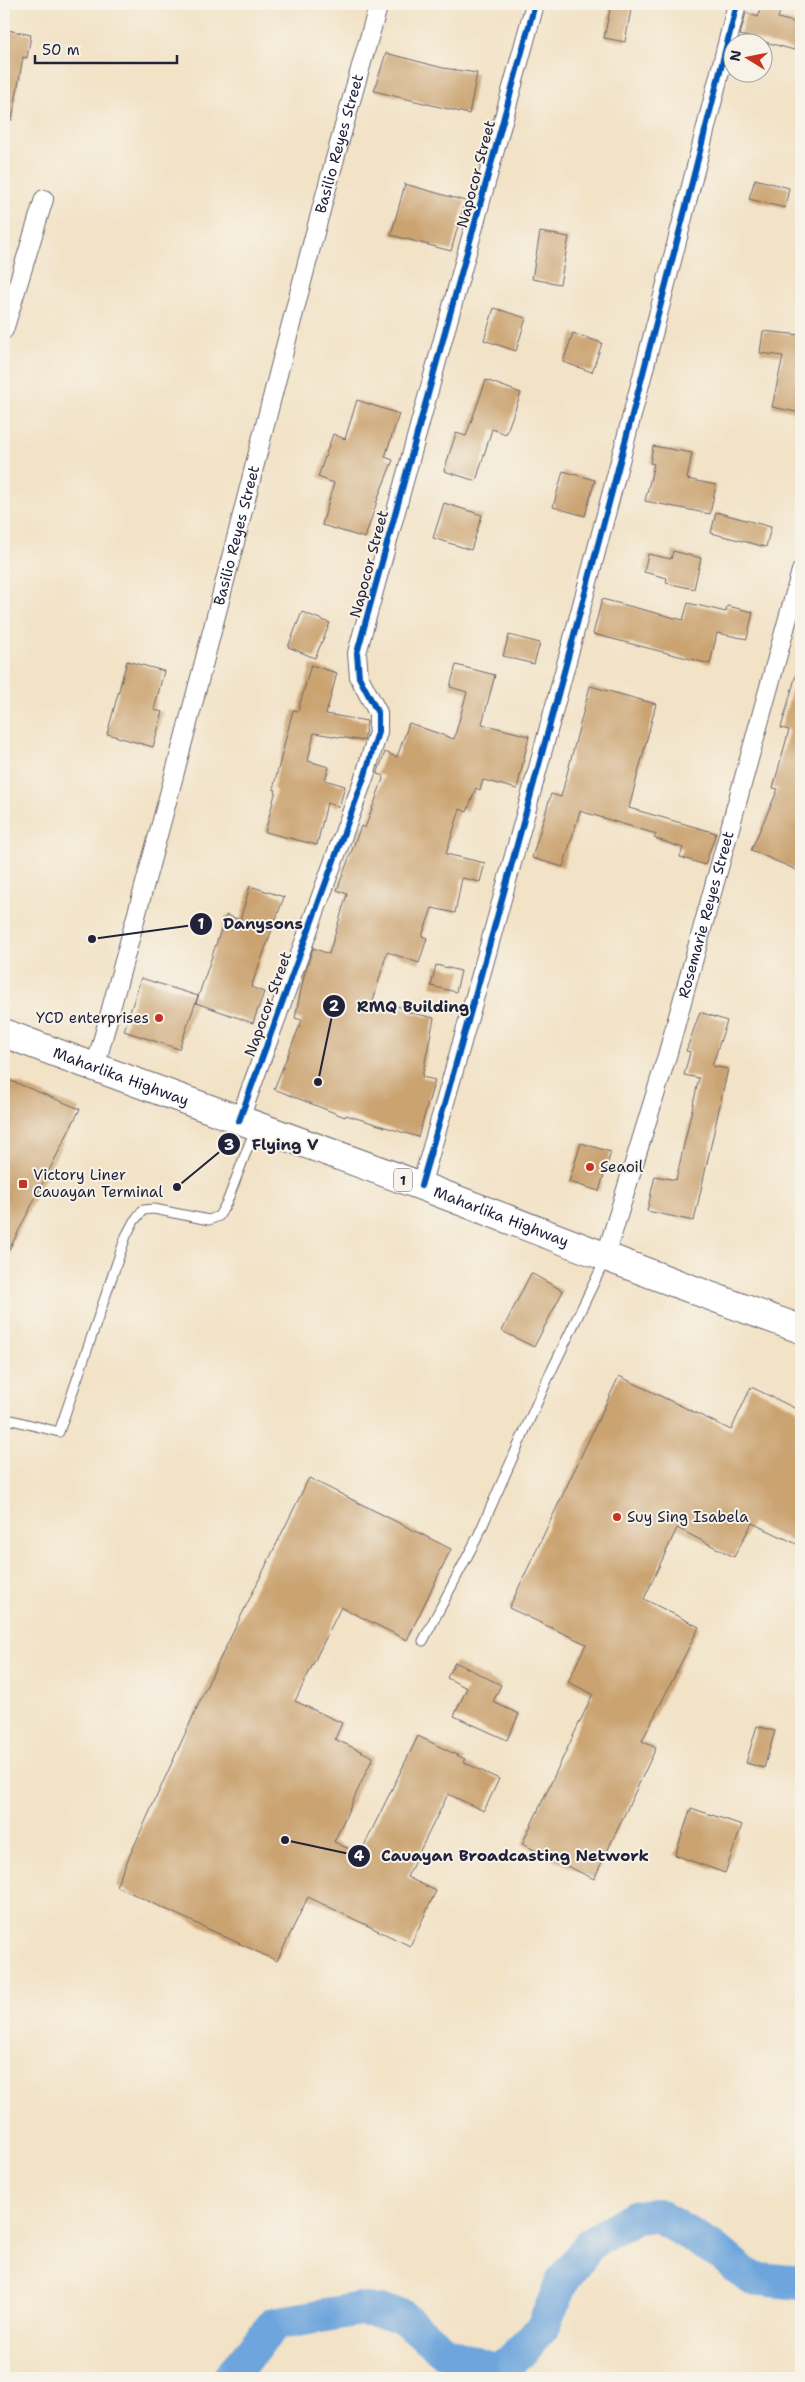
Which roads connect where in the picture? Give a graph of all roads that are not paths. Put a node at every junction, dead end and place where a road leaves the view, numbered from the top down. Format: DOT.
graph roads {
  1 [pos="379,4"];
  2 [pos="535,4"];
  3 [pos="737,4"];
  4 [pos="44,199"];
  5 [pos="4,330"];
  6 [pos="801,571"];
  7 [pos="4,1033"];
  8 [pos="95,1068"];
  9 [pos="247,1124"];
  10 [pos="421,1186"];
  11 [pos="605,1258"];
  12 [pos="801,1329"];
  13 [pos="4,1418"];
  14 [pos="423,1641"];
  1 -- 8 [label="street, Basilio Reyes Street"];
  2 -- 9 [label="street, Napocor Street"];
  3 -- 10 [label="street"];
  4 -- 5 [label="street"];
  6 -- 11 [label="street, Rosemarie Reyes Street"];
  7 -- 8 [label="highway, Maharlika Highway / 1"];
  8 -- 9 [label="highway, Maharlika Highway / 1"];
  9 -- 10 [label="highway, Maharlika Highway / 1"];
  9 -- 13 [label="lane"];
  10 -- 11 [label="highway, Maharlika Highway / 1"];
  11 -- 12 [label="highway, Maharlika Highway / 1"];
  11 -- 14 [label="lane"];
}
